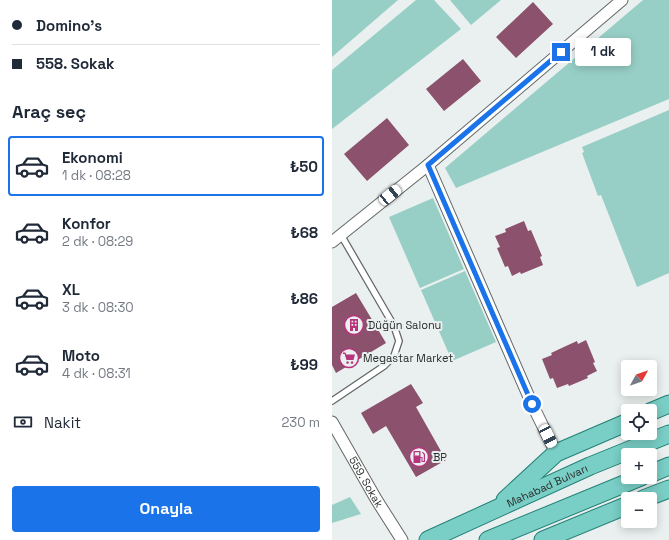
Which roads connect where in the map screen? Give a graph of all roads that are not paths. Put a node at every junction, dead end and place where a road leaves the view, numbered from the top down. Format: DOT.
graph roads {
  1 [pos="622,0"];
  2 [pos="428,165"];
  3 [pos="336,239"];
  4 [pos="332,400"];
  5 [pos="669,404"];
  6 [pos="657,409"];
  7 [pos="332,422"];
  8 [pos="621,425"];
  9 [pos="669,434"];
  10 [pos="556,453"];
  11 [pos="669,466"];
  12 [pos="657,471"];
  13 [pos="625,484"];
  14 [pos="669,489"];
  15 [pos="657,494"];
  16 [pos="621,508"];
  17 [pos="496,509"];
  18 [pos="402,540"];
  19 [pos="428,540"];
  20 [pos="488,540"];
  21 [pos="542,540"];
  1 -- 2 [label="street"];
  2 -- 3 [label="street"];
  2 -- 10 [label="street"];
  3 -- 4 [label="lane"];
  5 -- 6 [label="main road"];
  7 -- 18 [label="street, 559. Sokak"];
  8 -- 10 [label="main road"];
  9 -- 17 [label="main road, Mahabad Bulvarı"];
  10 -- 17 [label="main road"];
  11 -- 12 [label="main road"];
  13 -- 20 [label="main road"];
  14 -- 15 [label="main road"];
  16 -- 21 [label="main road"];
  17 -- 19 [label="main road, Mahabad Bulvarı"];
}
